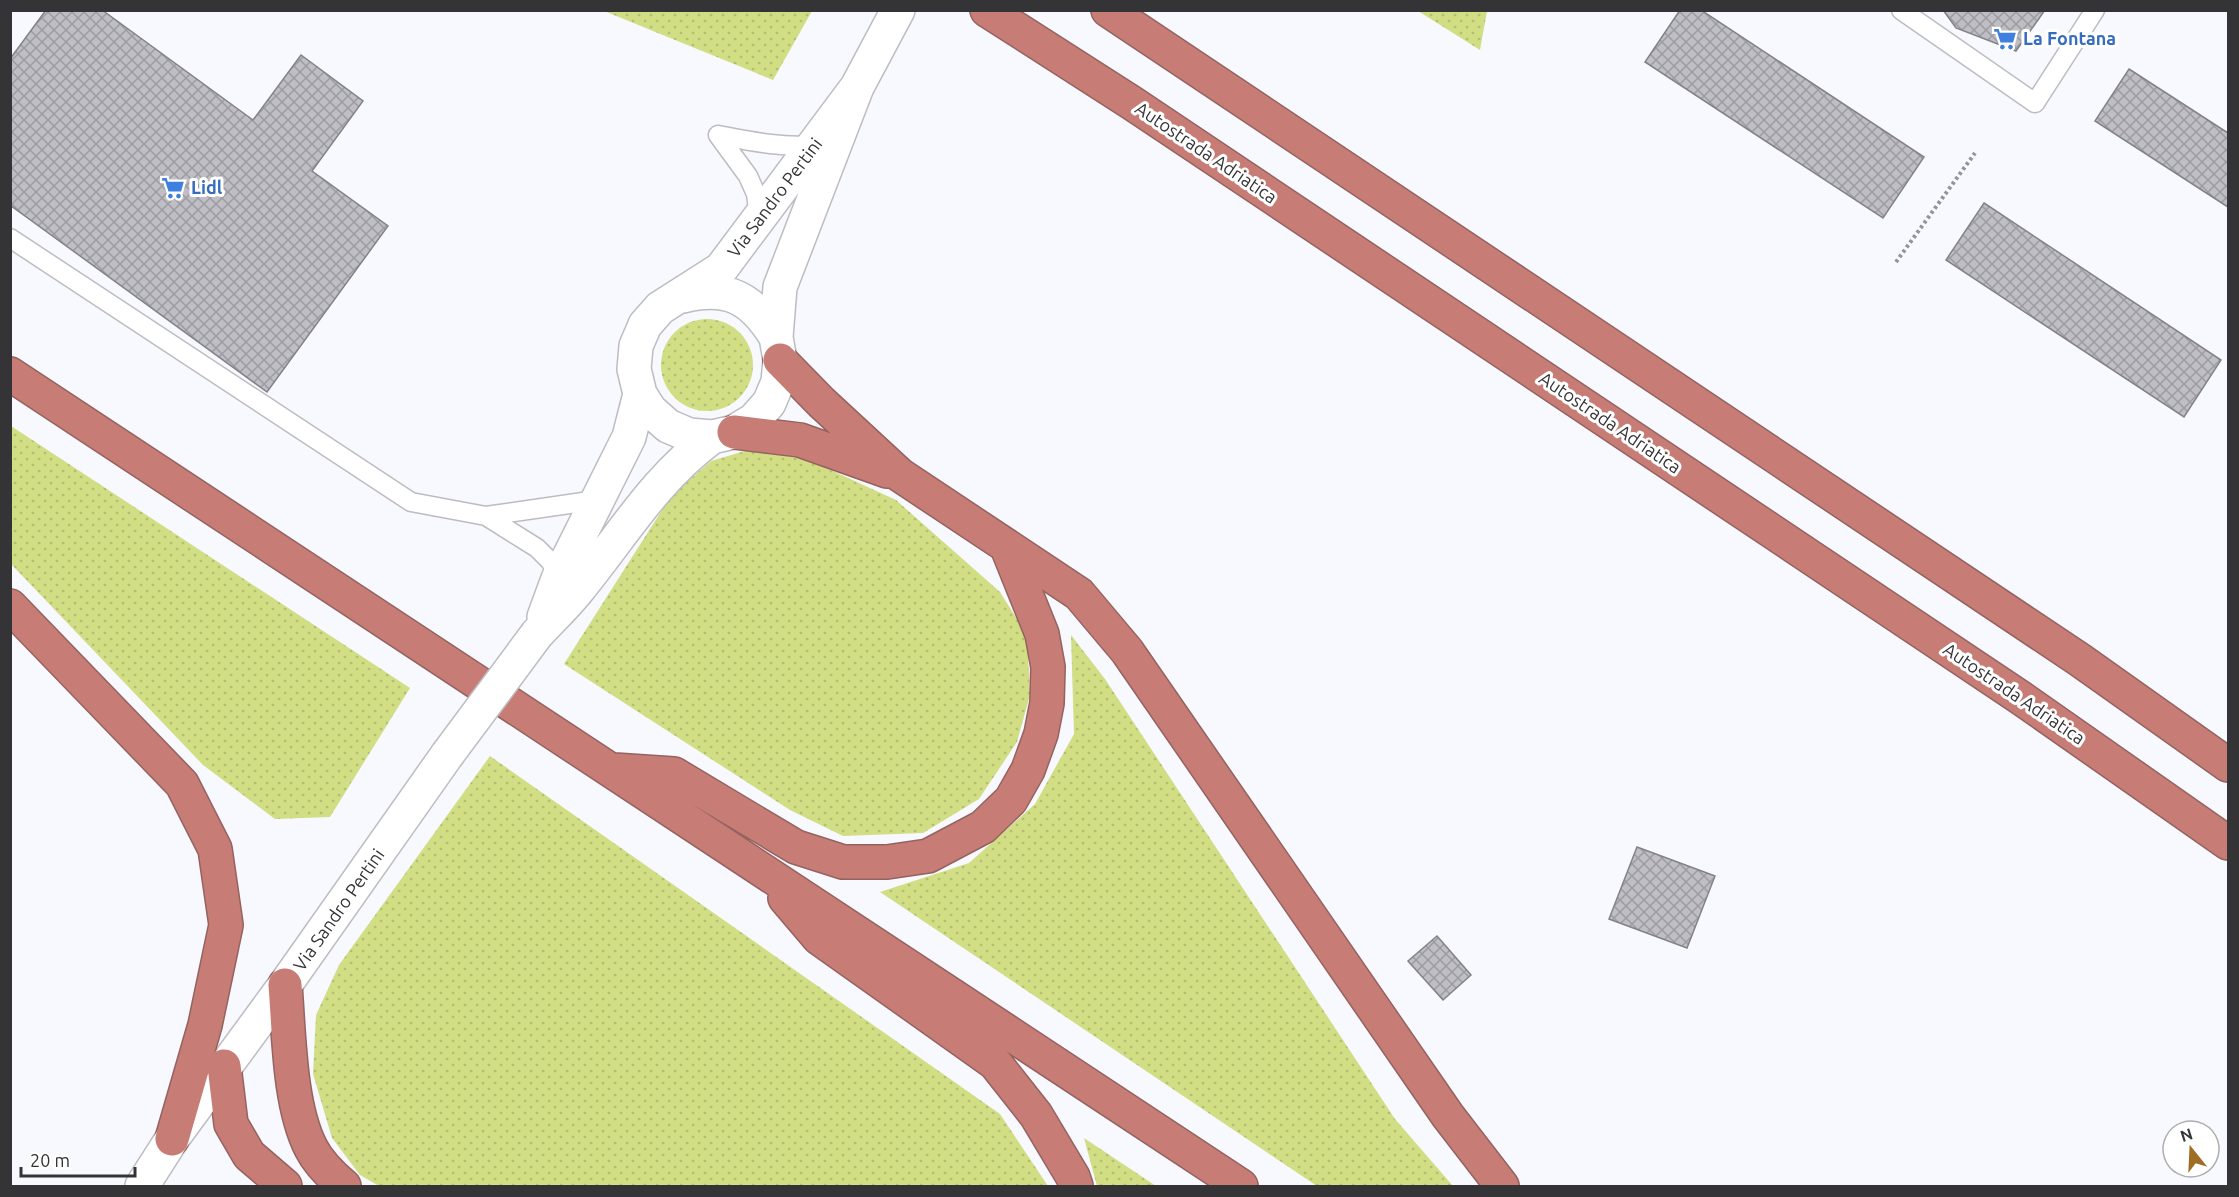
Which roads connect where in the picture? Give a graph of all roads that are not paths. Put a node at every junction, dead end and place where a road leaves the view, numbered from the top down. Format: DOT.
graph roads {
  1 [pos="898,10"];
  2 [pos="987,10"];
  3 [pos="1108,10"];
  4 [pos="1901,10"];
  5 [pos="2095,10"];
  6 [pos="861,80"];
  7 [pos="816,145"];
  8 [pos="759,219"];
  9 [pos="10,238"];
  10 [pos="680,296"];
  11 [pos="778,348"];
  12 [pos="10,374"];
  13 [pos="640,394"];
  14 [pos="723,434"];
  15 [pos="900,475"];
  16 [pos="597,501"];
  17 [pos="486,516"];
  18 [pos="1007,547"];
  19 [pos="558,579"];
  20 [pos="10,606"];
  21 [pos="537,634"];
  22 [pos="2229,765"];
  23 [pos="611,770"];
  24 [pos="2229,843"];
  25 [pos="758,867"];
  26 [pos="285,985"];
  27 [pos="224,1066"];
  28 [pos="172,1139"];
  29 [pos="142,1186"];
  30 [pos="285,1186"];
  31 [pos="344,1186"];
  32 [pos="1076,1186"];
  33 [pos="1241,1186"];
  34 [pos="1502,1186"];
  1 -- 6 [label="main road, Via Sandro Pertini"];
  2 -- 24 [label="highway, Autostrada Adriatica"];
  3 -- 22 [label="highway"];
  4 -- 5 [label="lane"];
  6 -- 7 [label="main road, Via Sandro Pertini"];
  6 -- 11 [label="main road, Via Sandro Pertini"];
  7 -- 8 [label="main road, Via Sandro Pertini"];
  7 -- 8 [label="lane"];
  8 -- 10 [label="main road, Via Sandro Pertini"];
  9 -- 17 [label="lane"];
  10 -- 11 [label="main road, Via Sandro Pertini"];
  10 -- 13 [label="main road, Via Sandro Pertini"];
  11 -- 14 [label="main road, Via Sandro Pertini"];
  11 -- 15 [label="highway"];
  12 -- 23 [label="highway"];
  13 -- 14 [label="main road, Via Sandro Pertini"];
  13 -- 16 [label="main road, Via Sandro Pertini"];
  14 -- 15 [label="highway"];
  14 -- 21 [label="main road, Via Sandro Pertini"];
  15 -- 18 [label="highway"];
  16 -- 17 [label="lane"];
  16 -- 19 [label="main road, Via Sandro Pertini"];
  17 -- 19 [label="lane"];
  18 -- 23 [label="highway"];
  18 -- 34 [label="highway"];
  19 -- 21 [label="main road, Via Sandro Pertini"];
  20 -- 28 [label="highway"];
  21 -- 26 [label="main road, Via Sandro Pertini, bridge"];
  23 -- 25 [label="highway"];
  25 -- 32 [label="highway"];
  25 -- 33 [label="highway"];
  26 -- 27 [label="main road, Via Sandro Pertini"];
  26 -- 31 [label="highway"];
  27 -- 28 [label="main road, Via Sandro Pertini"];
  27 -- 30 [label="highway"];
  28 -- 29 [label="main road, Via Sandro Pertini"];
}
